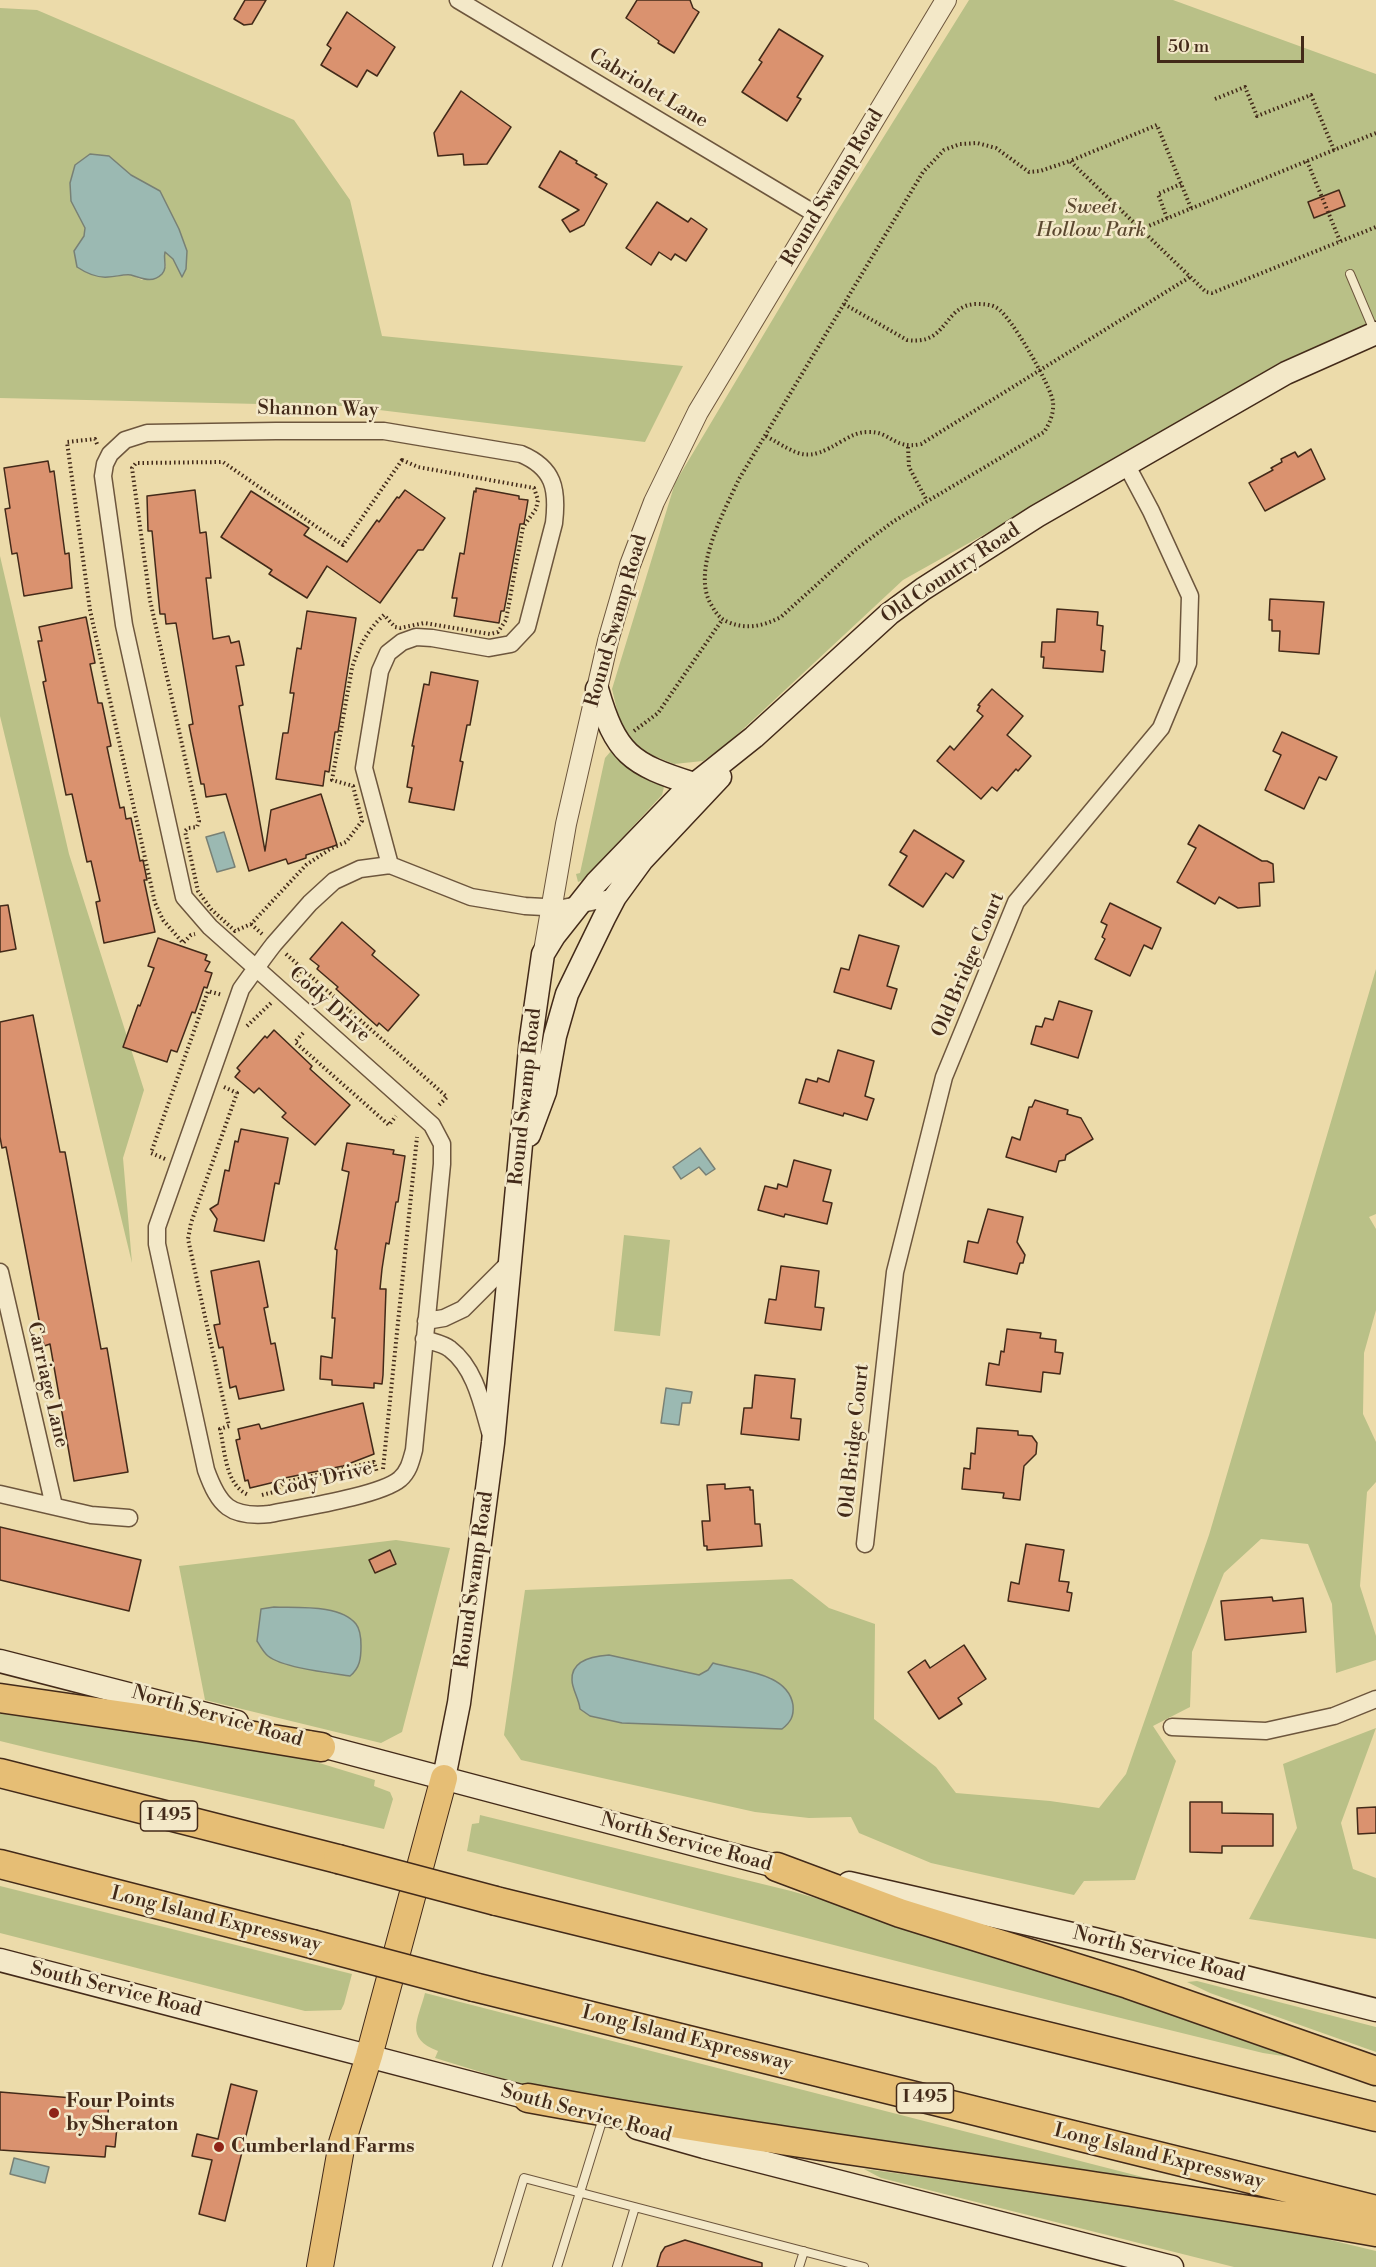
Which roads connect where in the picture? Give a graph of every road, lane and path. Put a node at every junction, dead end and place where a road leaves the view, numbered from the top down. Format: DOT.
graph roads {
  1 [pos="458,0"];
  2 [pos="946,0"];
  3 [pos="1215,99"];
  4 [pos="1376,133"];
  5 [pos="1334,150"];
  6 [pos="1070,161"];
  7 [pos="1307,161"];
  8 [pos="1181,184"];
  9 [pos="1191,208"];
  10 [pos="817,214"];
  11 [pos="1167,218"];
  12 [pos="1376,227"];
  13 [pos="1141,229"];
  14 [pos="1340,241"];
  15 [pos="1350,274"];
  16 [pos="1190,277"];
  17 [pos="844,304"];
  18 [pos="1375,334"];
  19 [pos="1039,371"];
  20 [pos="766,436"];
  21 [pos="908,447"];
  22 [pos="110,454"];
  23 [pos="1126,464"];
  24 [pos="132,468"];
  25 [pos="927,502"];
  26 [pos="722,620"];
  27 [pos="597,689"];
  28 [pos="633,732"];
  29 [pos="754,737"];
  30 [pos="694,784"];
  31 [pos="390,865"];
  32 [pos="615,897"];
  33 [pos="576,906"];
  34 [pos="551,908"];
  35 [pos="251,924"];
  36 [pos="197,934"];
  37 [pos="274,944"];
  38 [pos="543,954"];
  39 [pos="256,969"];
  40 [pos="303,969"];
  41 [pos="224,993"];
  42 [pos="278,1000"];
  43 [pos="302,1027"];
  44 [pos="241,1031"];
  45 [pos="223,1085"];
  46 [pos="443,1115"];
  47 [pos="402,1116"];
  48 [pos="418,1130"];
  49 [pos="165,1162"];
  50 [pos="518,1167"];
  51 [pos="512,1261"];
  52 [pos="0,1272"];
  53 [pos="426,1321"];
  54 [pos="424,1339"];
  55 [pos="493,1443"];
  56 [pos="0,1494"];
  57 [pos="54,1506"];
  58 [pos="129,1518"];
  59 [pos="865,1544"];
  60 [pos="0,1660"];
  61 [pos="0,1698"];
  62 [pos="1376,1699"];
  63 [pos="1172,1727"];
  64 [pos="321,1747"];
  65 [pos="0,1773"];
  66 [pos="444,1778"];
  67 [pos="0,1864"];
  68 [pos="777,1867"];
  69 [pos="0,1960"];
  70 [pos="1376,2010"];
  71 [pos="369,2056"];
  72 [pos="1376,2071"];
  73 [pos="528,2098"];
  74 [pos="1376,2117"];
  75 [pos="603,2118"];
  76 [pos="580,2193"];
  77 [pos="635,2207"];
  78 [pos="1376,2210"];
  79 [pos="1376,2232"];
  80 [pos="804,2251"];
  81 [pos="320,2267"];
  82 [pos="497,2267"];
  83 [pos="557,2267"];
  84 [pos="617,2267"];
  85 [pos="799,2267"];
  86 [pos="862,2267"];
  87 [pos="1172,2267"];
  1 -- 10 [label="street, Cabriolet Lane"];
  2 -- 10 [label="street, Round Swamp Road"];
  3 -- 5 [label="path"];
  4 -- 5 [label="path"];
  5 -- 7 [label="path"];
  6 -- 8 [label="path"];
  6 -- 13 [label="path"];
  6 -- 17 [label="path"];
  7 -- 9 [label="path"];
  7 -- 14 [label="path"];
  8 -- 9 [label="path"];
  8 -- 11 [label="path"];
  9 -- 11 [label="path"];
  10 -- 27 [label="street, Round Swamp Road"];
  11 -- 13 [label="path"];
  12 -- 14 [label="path"];
  13 -- 16 [label="path"];
  14 -- 16 [label="path"];
  15 -- 18 [label="lane"];
  16 -- 19 [label="path"];
  17 -- 19 [label="path"];
  17 -- 20 [label="path"];
  18 -- 23 [label="main road, Old Country Road"];
  19 -- 21 [label="path"];
  19 -- 25 [label="path"];
  20 -- 21 [label="path"];
  20 -- 26 [label="path"];
  21 -- 25 [label="path"];
  22 -- 24 [label="path"];
  22 -- 31 [label="street, Shannon Way"];
  22 -- 36 [label="path"];
  22 -- 39 [label="street"];
  23 -- 29 [label="main road, Old Country Road"];
  23 -- 59 [label="street, Old Bridge Court"];
  24 -- 35 [label="path"];
  24 -- 35 [label="path"];
  25 -- 26 [label="path"];
  26 -- 28 [label="path"];
  27 -- 30 [label="main road"];
  27 -- 34 [label="street, Round Swamp Road"];
  29 -- 30 [label="main road, Old Country Road"];
  29 -- 32 [label="main road"];
  30 -- 33 [label="main road, Old Country Road"];
  31 -- 34 [label="street, Cody Drive"];
  31 -- 37 [label="street, Cody Drive"];
  32 -- 33 [label="street, Cody Drive"];
  32 -- 50 [label="main road"];
  33 -- 34 [label="street, Cody Drive"];
  33 -- 38 [label="main road, Old Country Road"];
  34 -- 38 [label="street, Round Swamp Road"];
  35 -- 37 [label="path"];
  37 -- 39 [label="street, Cody Drive"];
  37 -- 40 [label="path"];
  38 -- 50 [label="main road, Round Swamp Road"];
  39 -- 42 [label="street, Cody Drive"];
  39 -- 54 [label="street, Cody Drive"];
  40 -- 42 [label="path"];
  40 -- 46 [label="path"];
  41 -- 49 [label="path"];
  42 -- 44 [label="path"];
  42 -- 53 [label="street, Cody Drive"];
  43 -- 47 [label="path"];
  45 -- 48 [label="path"];
  50 -- 51 [label="main road, Round Swamp Road"];
  51 -- 53 [label="street"];
  51 -- 55 [label="main road, Round Swamp Road"];
  52 -- 57 [label="street, Carriage Lane"];
  53 -- 54 [label="street, Cody Drive"];
  54 -- 55 [label="street"];
  55 -- 66 [label="main road, Round Swamp Road"];
  56 -- 57 [label="street"];
  57 -- 58 [label="street"];
  60 -- 64 [label="main road, North Service Road"];
  61 -- 64 [label="highway"];
  62 -- 63 [label="street"];
  64 -- 66 [label="main road, North Service Road"];
  65 -- 74 [label="highway, I 495, bridge"];
  66 -- 68 [label="main road, North Service Road"];
  66 -- 71 [label="main road, Round Swamp Road"];
  67 -- 78 [label="highway, Long Island Expressway / I 495, bridge"];
  68 -- 70 [label="main road, North Service Road"];
  68 -- 72 [label="highway"];
  69 -- 71 [label="main road, South Service Road"];
  71 -- 73 [label="main road, South Service Road"];
  71 -- 81 [label="main road, Round Swamp Road"];
  73 -- 75 [label="main road, South Service Road"];
  73 -- 79 [label="highway"];
  75 -- 76 [label="lane"];
  75 -- 87 [label="main road, South Service Road"];
  76 -- 77 [label="lane"];
  76 -- 82 [label="lane"];
  76 -- 83 [label="lane"];
  77 -- 80 [label="lane"];
  77 -- 84 [label="lane"];
  80 -- 85 [label="lane"];
  80 -- 86 [label="lane"];
}
